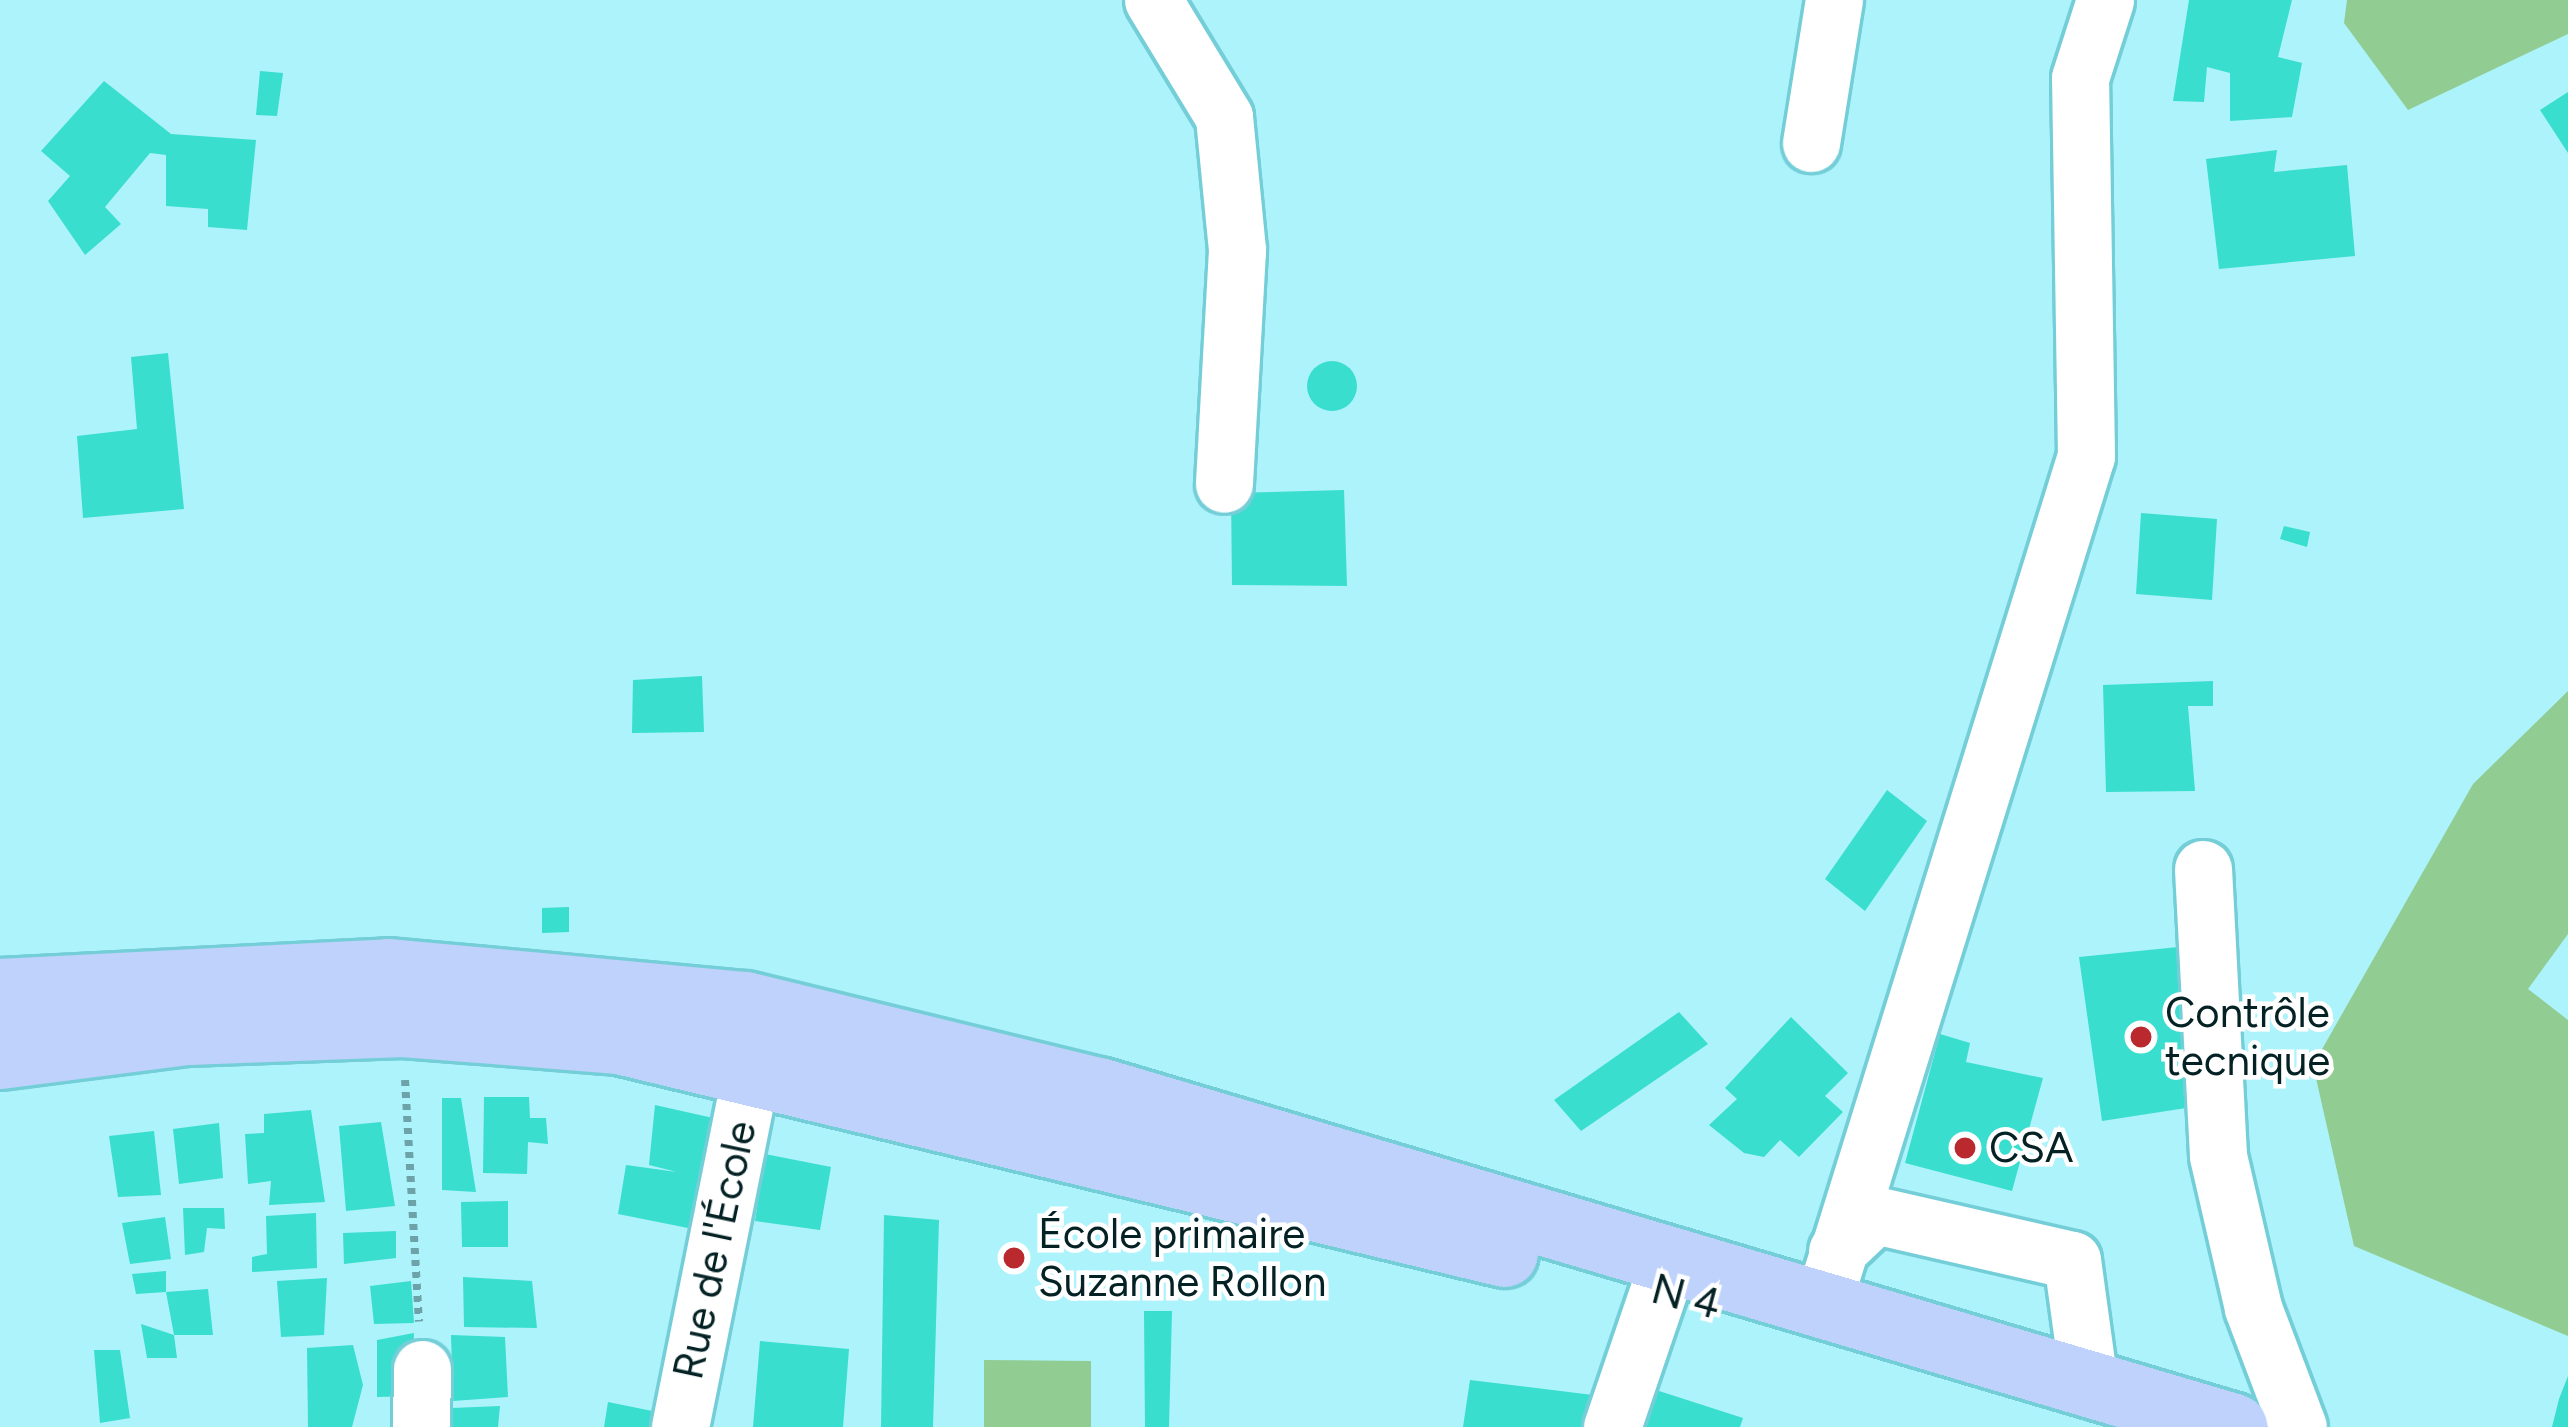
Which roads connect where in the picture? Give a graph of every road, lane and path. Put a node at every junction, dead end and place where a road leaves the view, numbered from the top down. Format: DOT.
graph roads {
  1 [pos="1153,0"];
  2 [pos="1834,0"];
  3 [pos="2105,0"];
  4 [pos="1811,143"];
  5 [pos="1224,484"];
  6 [pos="2203,869"];
  7 [pos="0,992"];
  8 [pos="403,1024"];
  9 [pos="0,1056"];
  10 [pos="752,1073"];
  11 [pos="1829,1278"];
  12 [pos="1659,1289"];
  13 [pos="422,1369"];
  14 [pos="2089,1384"];
  15 [pos="421,1427"];
  16 [pos="680,1427"];
  17 [pos="1612,1427"];
  18 [pos="2143,1427"];
  19 [pos="2234,1427"];
  20 [pos="2298,1427"];
  1 -- 5 [label="street"];
  2 -- 4 [label="street"];
  3 -- 11 [label="street"];
  6 -- 20 [label="street"];
  7 -- 11 [label="highway, N 4"];
  8 -- 9 [label="highway, N 4"];
  8 -- 10 [label="highway, N 4"];
  8 -- 13 [label="path"];
  10 -- 12 [label="highway, N 4"];
  10 -- 16 [label="street, Rue de l'École"];
  11 -- 14 [label="highway, N 4"];
  11 -- 14 [label="street"];
  12 -- 17 [label="street"];
  12 -- 18 [label="highway, N 4"];
  13 -- 15 [label="street"];
  14 -- 19 [label="highway, N 4"];
}
